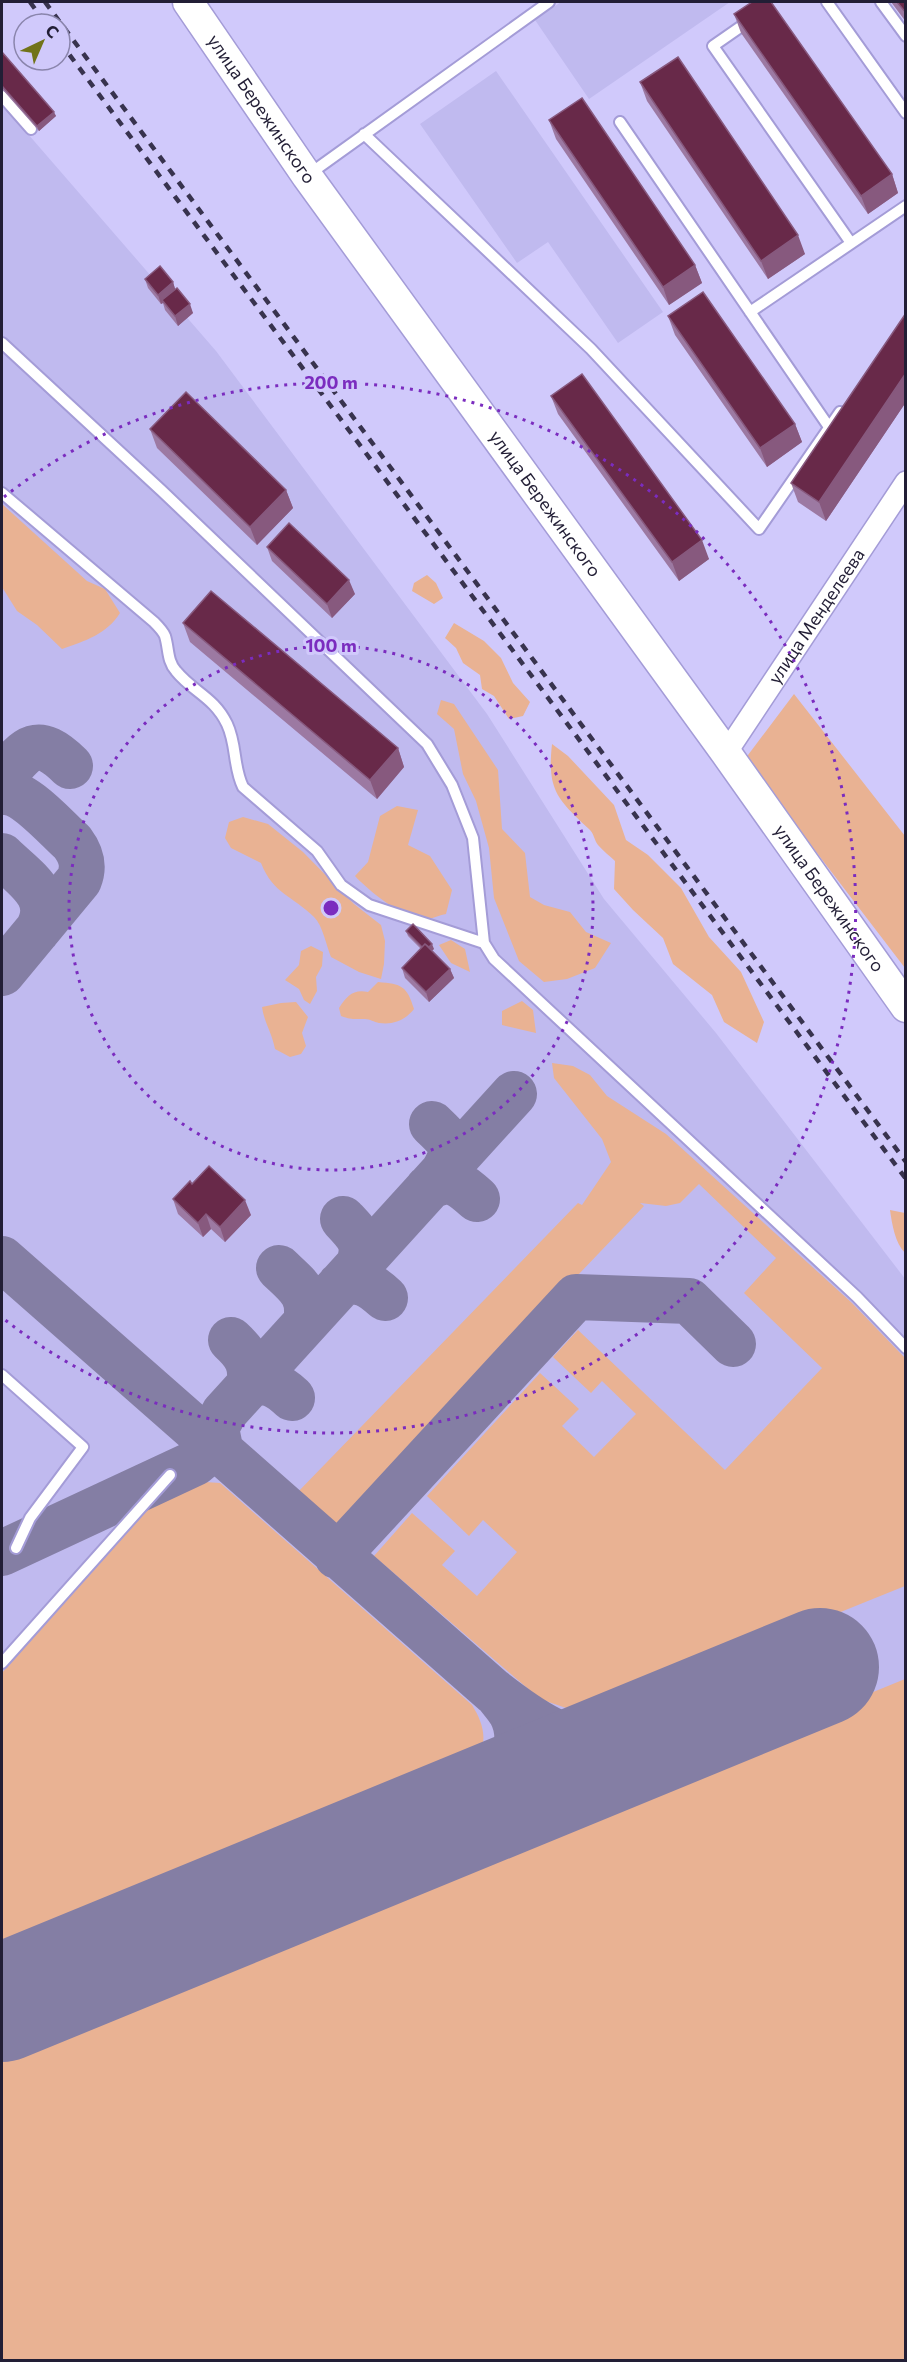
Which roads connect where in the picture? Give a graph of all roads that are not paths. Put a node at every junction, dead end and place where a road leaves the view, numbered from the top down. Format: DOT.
graph roads {
  1 [pos="188,2"];
  2 [pos="549,2"];
  3 [pos="827,2"];
  4 [pos="881,2"];
  5 [pos="759,14"];
  6 [pos="906,36"];
  7 [pos="2,96"];
  8 [pos="906,113"];
  9 [pos="620,122"];
  10 [pos="31,129"];
  11 [pos="364,134"];
  12 [pos="307,176"];
  13 [pos="906,206"];
  14 [pos="851,243"];
  15 [pos="750,312"];
  16 [pos="2,343"];
  17 [pos="850,399"];
  18 [pos="829,427"];
  19 [pos="906,482"];
  20 [pos="2,493"];
  21 [pos="726,753"];
  22 [pos="484,943"];
  23 [pos="906,1007"];
  24 [pos="906,1348"];
  25 [pos="2,1375"];
  26 [pos="170,1474"];
  27 [pos="16,1548"];
  28 [pos="2,1663"];
  1 -- 12 [label="main road, улица Бережинского"];
  2 -- 11 [label="lane"];
  3 -- 8 [label="lane"];
  4 -- 6 [label="lane"];
  5 -- 14 [label="lane"];
  7 -- 10 [label="lane"];
  9 -- 15 [label="lane"];
  11 -- 12 [label="lane"];
  11 -- 18 [label="lane"];
  12 -- 21 [label="main road, улица Бережинского"];
  13 -- 14 [label="lane"];
  14 -- 15 [label="lane"];
  15 -- 18 [label="lane"];
  16 -- 22 [label="lane"];
  17 -- 18 [label="lane"];
  19 -- 21 [label="street, улица Менделеева"];
  20 -- 22 [label="lane"];
  21 -- 23 [label="main road, улица Бережинского"];
  22 -- 24 [label="lane"];
  25 -- 27 [label="lane"];
  26 -- 28 [label="lane"];
}
